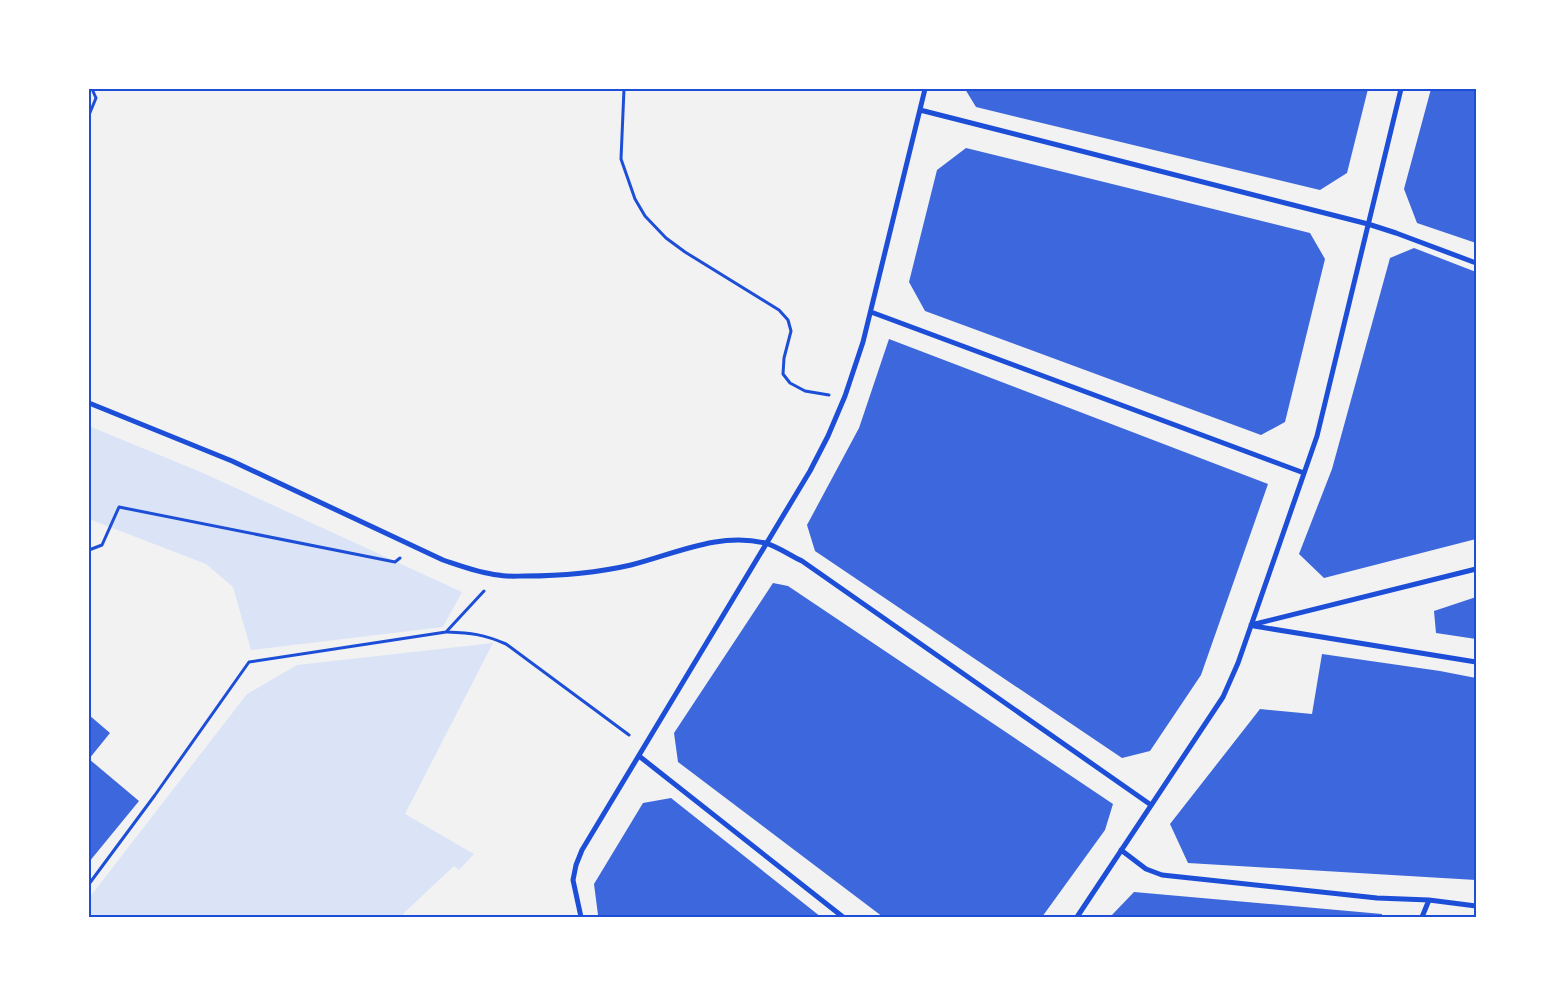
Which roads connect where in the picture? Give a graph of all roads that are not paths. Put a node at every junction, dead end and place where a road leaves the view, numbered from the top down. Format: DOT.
graph roads {
  1 [pos="925,89"];
  2 [pos="1401,89"];
  3 [pos="920,110"];
  4 [pos="1368,224"];
  5 [pos="1476,263"];
  6 [pos="870,312"];
  7 [pos="89,404"];
  8 [pos="1304,473"];
  9 [pos="766,543"];
  10 [pos="1476,569"];
  11 [pos="1251,625"];
  12 [pos="1476,662"];
  13 [pos="638,756"];
  14 [pos="1151,805"];
  15 [pos="1121,850"];
  16 [pos="1429,900"];
  17 [pos="1476,906"];
  18 [pos="582,917"];
  19 [pos="843,917"];
  20 [pos="1077,917"];
  21 [pos="1422,917"];
  1 -- 3 [label="street"];
  2 -- 4 [label="street"];
  3 -- 4 [label="street"];
  3 -- 6 [label="street"];
  4 -- 5 [label="street"];
  4 -- 8 [label="street"];
  6 -- 8 [label="street"];
  6 -- 9 [label="street"];
  7 -- 9 [label="street"];
  8 -- 11 [label="street"];
  9 -- 13 [label="street"];
  9 -- 14 [label="street"];
  10 -- 11 [label="street"];
  11 -- 12 [label="street"];
  11 -- 14 [label="street"];
  13 -- 18 [label="street"];
  13 -- 19 [label="street"];
  14 -- 15 [label="street"];
  15 -- 16 [label="street"];
  15 -- 20 [label="street"];
  16 -- 17 [label="street"];
  16 -- 21 [label="street"];
}
